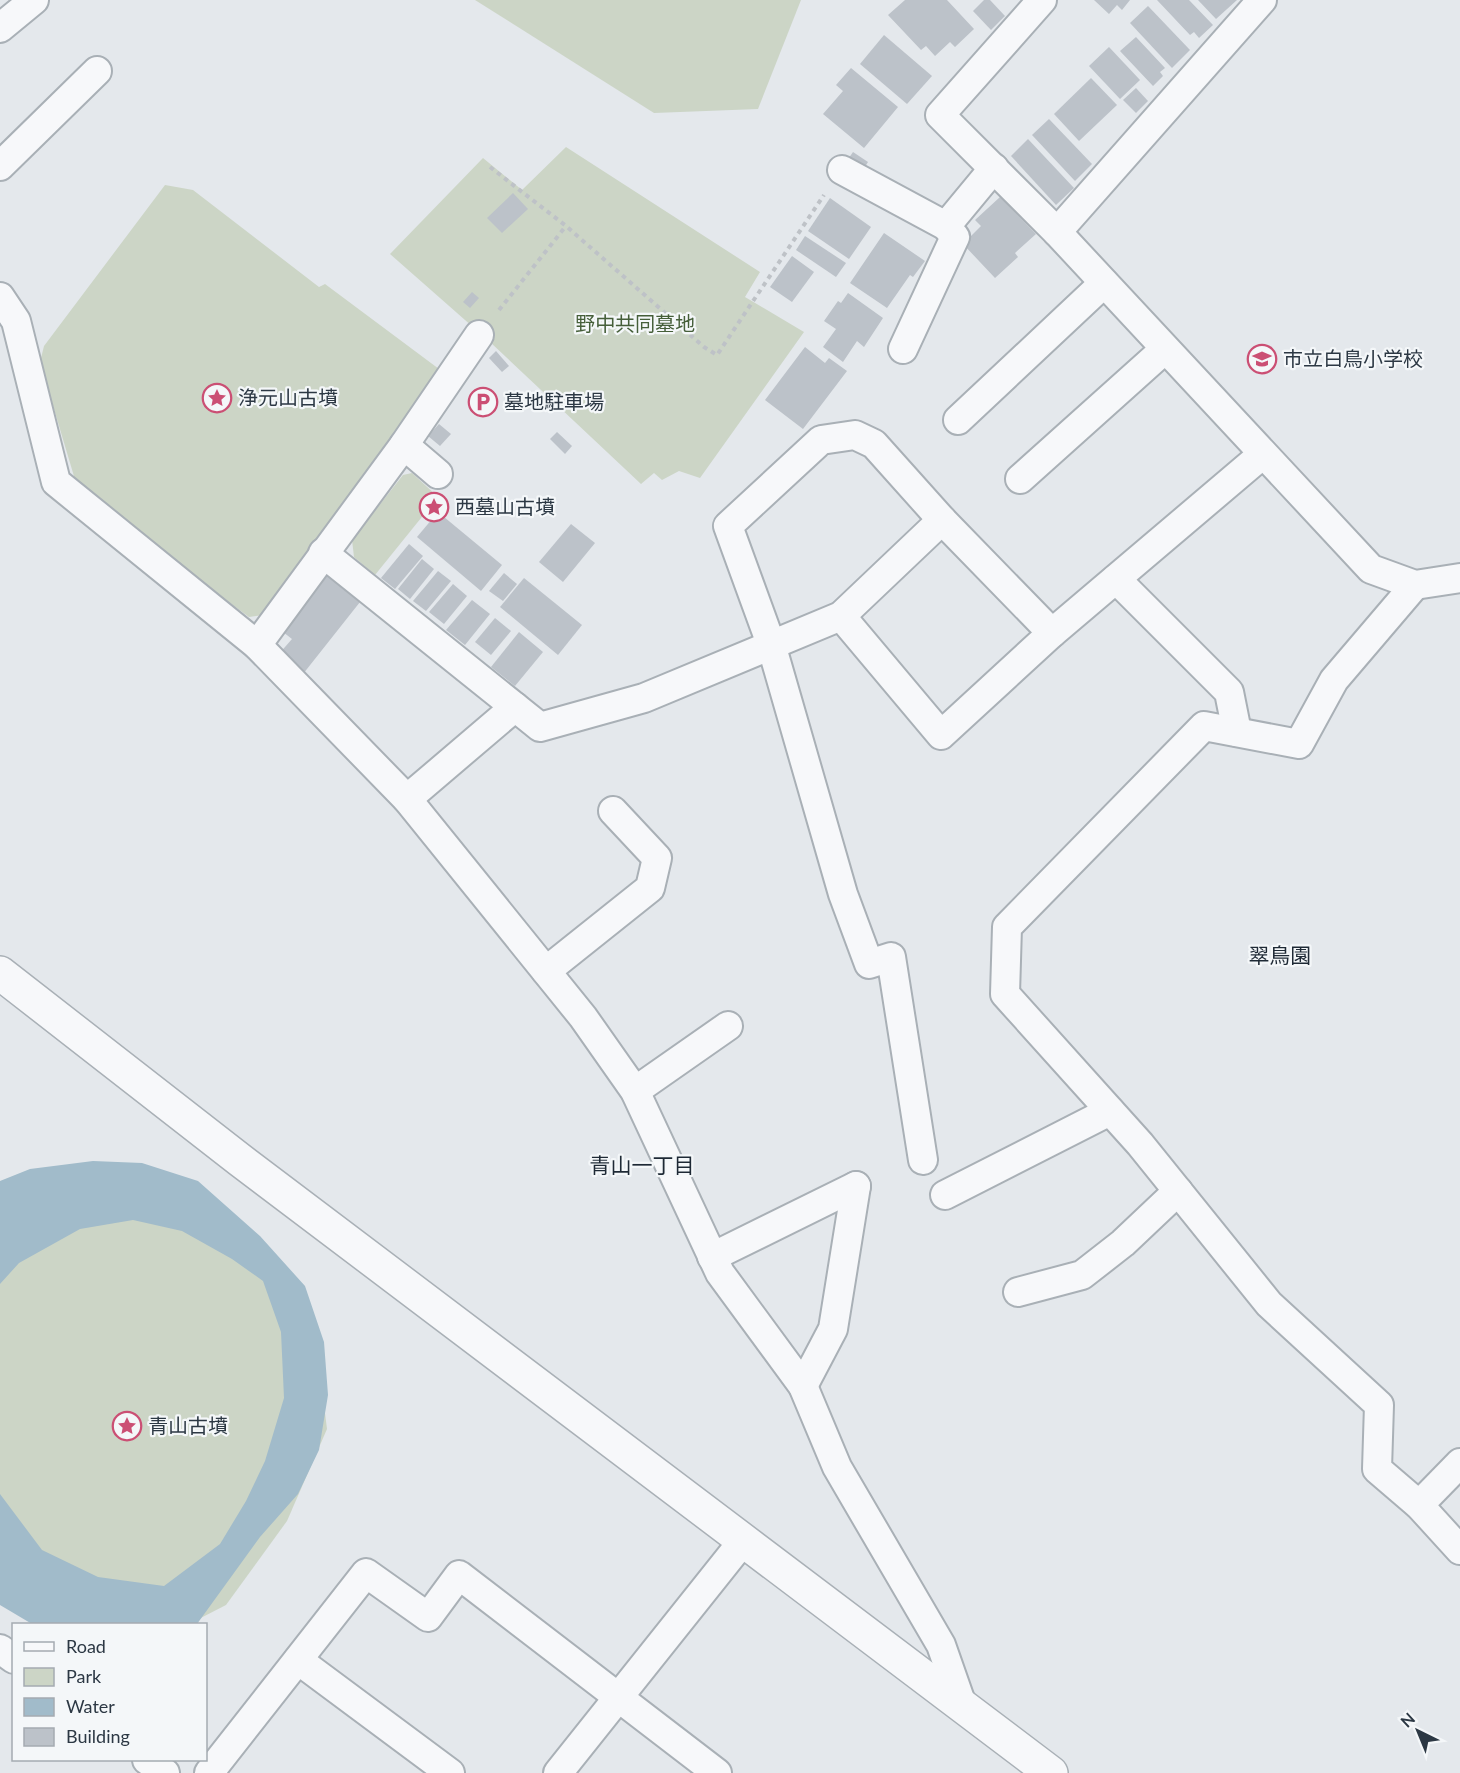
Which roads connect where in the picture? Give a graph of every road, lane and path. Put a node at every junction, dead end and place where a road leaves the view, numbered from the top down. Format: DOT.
graph roads {
  1 [pos="34,0"];
  2 [pos="1042,0"];
  3 [pos="1262,0"];
  4 [pos="0,28"];
  5 [pos="97,71"];
  6 [pos="0,166"];
  7 [pos="490,167"];
  8 [pos="994,168"];
  9 [pos="842,170"];
  10 [pos="566,226"];
  11 [pos="946,226"];
  12 [pos="1057,232"];
  13 [pos="1104,283"];
  14 [pos="0,297"];
  15 [pos="479,335"];
  16 [pos="903,349"];
  17 [pos="1165,349"];
  18 [pos="958,420"];
  19 [pos="404,445"];
  20 [pos="1263,454"];
  21 [pos="438,474"];
  22 [pos="1020,479"];
  23 [pos="942,520"];
  24 [pos="323,553"];
  25 [pos="1460,578"];
  26 [pos="1116,579"];
  27 [pos="1415,585"];
  28 [pos="840,616"];
  29 [pos="1052,633"];
  30 [pos="771,644"];
  31 [pos="257,645"];
  32 [pos="515,707"];
  33 [pos="1237,732"];
  34 [pos="407,799"];
  35 [pos="613,811"];
  36 [pos="546,970"];
  37 [pos="0,973"];
  38 [pos="728,1026"];
  39 [pos="635,1091"];
  40 [pos="1110,1111"];
  41 [pos="923,1160"];
  42 [pos="1178,1191"];
  43 [pos="945,1195"];
  44 [pos="712,1257"];
  45 [pos="1018,1292"];
  46 [pos="802,1386"];
  47 [pos="1460,1463"];
  48 [pos="1419,1505"];
  49 [pos="743,1541"];
  50 [pos="1460,1550"];
  51 [pos="298,1660"];
  52 [pos="617,1696"];
  53 [pos="962,1705"];
  54 [pos="148,1761"];
  55 [pos="165,1773"];
  56 [pos="209,1773"];
  57 [pos="450,1773"];
  58 [pos="558,1773"];
  59 [pos="717,1773"];
  60 [pos="1051,1773"];
  1 -- 4 [label="street"];
  2 -- 8 [label="street"];
  3 -- 12 [label="street"];
  5 -- 6 [label="street"];
  7 -- 10 [label="path"];
  8 -- 11 [label="street"];
  8 -- 12 [label="street"];
  9 -- 10 [label="path"];
  9 -- 11 [label="street"];
  10 -- 15 [label="path"];
  11 -- 16 [label="street"];
  12 -- 13 [label="street"];
  13 -- 17 [label="street"];
  13 -- 18 [label="street"];
  14 -- 31 [label="street"];
  15 -- 19 [label="street"];
  17 -- 20 [label="street"];
  17 -- 22 [label="street"];
  19 -- 21 [label="street"];
  19 -- 24 [label="street"];
  20 -- 26 [label="street"];
  20 -- 27 [label="street"];
  23 -- 28 [label="street"];
  23 -- 29 [label="street"];
  23 -- 30 [label="street"];
  24 -- 31 [label="street"];
  24 -- 32 [label="street"];
  25 -- 27 [label="street"];
  26 -- 29 [label="street"];
  26 -- 33 [label="street"];
  27 -- 33 [label="street"];
  28 -- 29 [label="street"];
  28 -- 30 [label="street"];
  30 -- 32 [label="street"];
  30 -- 41 [label="street"];
  31 -- 34 [label="street"];
  32 -- 34 [label="street"];
  33 -- 40 [label="street"];
  34 -- 36 [label="street"];
  35 -- 36 [label="street"];
  36 -- 39 [label="street"];
  37 -- 49 [label="street"];
  38 -- 39 [label="street"];
  39 -- 44 [label="street"];
  40 -- 42 [label="street"];
  40 -- 43 [label="street"];
  42 -- 45 [label="street"];
  42 -- 48 [label="street"];
  44 -- 46 [label="street"];
  44 -- 46 [label="street"];
  46 -- 53 [label="street"];
  47 -- 48 [label="street"];
  48 -- 50 [label="street"];
  49 -- 52 [label="street"];
  49 -- 53 [label="street"];
  51 -- 52 [label="street"];
  51 -- 56 [label="street"];
  51 -- 57 [label="street"];
  52 -- 58 [label="street"];
  52 -- 59 [label="street"];
  53 -- 60 [label="street"];
  54 -- 55 [label="street"];
}
